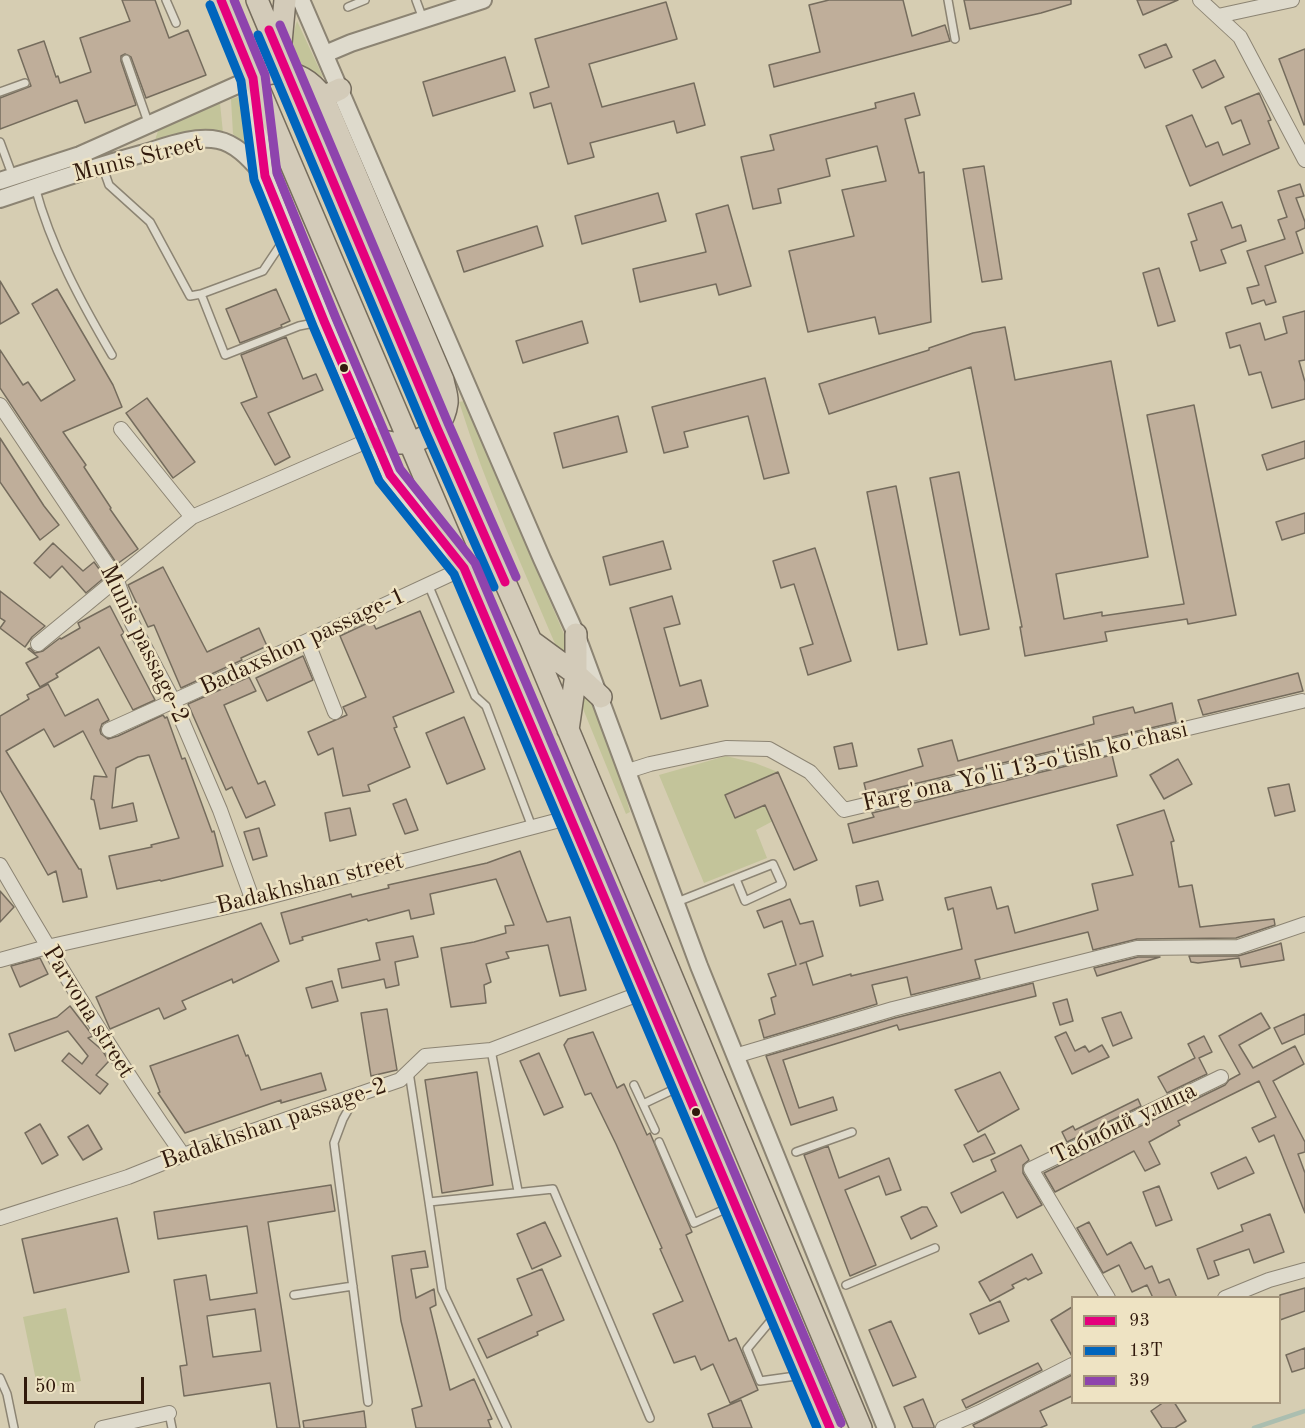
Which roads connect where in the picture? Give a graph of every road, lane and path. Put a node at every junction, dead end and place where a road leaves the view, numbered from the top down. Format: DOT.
graph roads {
  1 [pos="166,0"];
  2 [pos="221,0"];
  3 [pos="256,0"];
  4 [pos="285,0"];
  5 [pos="301,0"];
  6 [pos="365,0"];
  7 [pos="416,0"];
  8 [pos="483,0"];
  9 [pos="948,0"];
  10 [pos="1200,0"];
  11 [pos="1292,0"];
  12 [pos="348,7"];
  13 [pos="1218,16"];
  14 [pos="423,20"];
  15 [pos="176,23"];
  16 [pos="955,39"];
  17 [pos="325,54"];
  18 [pos="126,59"];
  19 [pos="283,63"];
  20 [pos="253,78"];
  21 [pos="26,83"];
  22 [pos="0,92"];
  23 [pos="332,93"];
  24 [pos="149,125"];
  25 [pos="0,142"];
  26 [pos="1305,160"];
  27 [pos="102,165"];
  28 [pos="265,176"];
  29 [pos="7,179"];
  30 [pos="35,187"];
  31 [pos="0,199"];
  32 [pos="288,234"];
  33 [pos="201,294"];
  34 [pos="324,321"];
  35 [pos="112,356"];
  36 [pos="0,405"];
  37 [pos="437,428"];
  38 [pos="121,429"];
  39 [pos="374,438"];
  40 [pos="410,443"];
  41 [pos="192,517"];
  42 [pos="464,568"];
  43 [pos="116,578"];
  44 [pos="428,584"];
  45 [pos="576,634"];
  46 [pos="307,641"];
  47 [pos="531,641"];
  48 [pos="38,644"];
  49 [pos="576,674"];
  50 [pos="601,697"];
  51 [pos="1302,701"];
  52 [pos="174,702"];
  53 [pos="335,712"];
  54 [pos="109,730"];
  55 [pos="568,731"];
  56 [pos="628,771"];
  57 [pos="571,817"];
  58 [pos="532,827"];
  59 [pos="0,865"];
  60 [pos="736,879"];
  61 [pos="252,901"];
  62 [pos="674,903"];
  63 [pos="1305,924"];
  64 [pos="47,947"];
  65 [pos="0,960"];
  66 [pos="644,992"];
  67 [pos="491,1050"];
  68 [pos="735,1056"];
  69 [pos="409,1072"];
  70 [pos="1221,1077"];
  71 [pos="683,1085"];
  72 [pos="634,1086"];
  73 [pos="358,1094"];
  74 [pos="643,1104"];
  75 [pos="655,1130"];
  76 [pos="852,1132"];
  77 [pos="659,1142"];
  78 [pos="796,1152"];
  79 [pos="183,1155"];
  80 [pos="518,1191"];
  81 [pos="429,1202"];
  82 [pos="734,1205"];
  83 [pos="0,1218"];
  84 [pos="935,1248"];
  85 [pos="1305,1270"];
  86 [pos="353,1286"];
  87 [pos="846,1286"];
  88 [pos="294,1295"];
  89 [pos="1107,1296"];
  90 [pos="1230,1296"];
  91 [pos="779,1310"];
  92 [pos="1071,1366"];
  93 [pos="807,1375"];
  94 [pos="0,1378"];
  95 [pos="368,1402"];
  96 [pos="169,1413"];
  97 [pos="650,1418"];
  98 [pos="14,1428"];
  99 [pos="102,1428"];
  100 [pos="171,1428"];
  101 [pos="507,1428"];
  102 [pos="830,1428"];
  103 [pos="861,1428"];
  104 [pos="886,1428"];
  105 [pos="944,1428"];
  1 -- 15 [label="lane"];
  2 -- 20 [label="main road"];
  3 -- 19 [label="main road"];
  4 -- 19 [label="main road"];
  5 -- 17 [label="street"];
  6 -- 12 [label="lane"];
  7 -- 14 [label="lane"];
  8 -- 14 [label="street"];
  9 -- 16 [label="lane"];
  10 -- 13 [label="street"];
  11 -- 13 [label="street"];
  13 -- 26 [label="street"];
  14 -- 17 [label="street"];
  17 -- 23 [label="street"];
  18 -- 24 [label="lane"];
  19 -- 20 [label="main road"];
  19 -- 23 [label="main road"];
  19 -- 37 [label="main road"];
  20 -- 24 [label="street, Munis Street"];
  20 -- 28 [label="street"];
  20 -- 40 [label="main road"];
  21 -- 22 [label="lane"];
  23 -- 37 [label="main road"];
  23 -- 45 [label="street"];
  24 -- 29 [label="street, Munis Street"];
  25 -- 29 [label="lane"];
  27 -- 28 [label="street, Munis Street"];
  27 -- 30 [label="street, Munis Street"];
  27 -- 33 [label="lane"];
  28 -- 32 [label="street"];
  30 -- 31 [label="street, Munis Street"];
  30 -- 35 [label="lane"];
  32 -- 33 [label="lane"];
  32 -- 34 [label="street"];
  33 -- 34 [label="lane"];
  34 -- 39 [label="street"];
  36 -- 43 [label="street, Munis passage-2"];
  37 -- 40 [label="main road"];
  37 -- 47 [label="main road"];
  38 -- 41 [label="street"];
  39 -- 40 [label="main road"];
  39 -- 41 [label="street"];
  39 -- 42 [label="street"];
  40 -- 42 [label="main road"];
  41 -- 43 [label="street"];
  42 -- 44 [label="street, Badaxshon passage-1"];
  42 -- 57 [label="main road"];
  43 -- 48 [label="street"];
  43 -- 52 [label="street, Munis passage-2"];
  44 -- 46 [label="street, Badaxshon passage-1"];
  44 -- 58 [label="lane"];
  45 -- 49 [label="main road"];
  45 -- 50 [label="street"];
  46 -- 52 [label="street, Badaxshon passage-1"];
  46 -- 53 [label="street"];
  47 -- 49 [label="main road"];
  47 -- 55 [label="main road"];
  49 -- 50 [label="main road"];
  49 -- 55 [label="main road"];
  50 -- 56 [label="street"];
  51 -- 56 [label="street, Farg'ona Yo'li 13-o'tish ko'chasi"];
  52 -- 54 [label="street, Badaxshon passage-1"];
  52 -- 61 [label="street, Munis passage-2"];
  55 -- 103 [label="main road"];
  56 -- 62 [label="street"];
  57 -- 58 [label="street, Badakhshan street"];
  57 -- 66 [label="main road"];
  58 -- 61 [label="street, Badakhshan street"];
  59 -- 64 [label="street, Parvona street"];
  60 -- 60 [label="lane"];
  60 -- 62 [label="lane"];
  61 -- 64 [label="street, Badakhshan street"];
  62 -- 68 [label="street"];
  63 -- 68 [label="street"];
  64 -- 65 [label="street, Badakhshan street"];
  64 -- 79 [label="street, Parvona street"];
  66 -- 67 [label="street, Badakhshan passage-2"];
  66 -- 71 [label="main road"];
  67 -- 69 [label="street, Badakhshan passage-2"];
  67 -- 80 [label="lane"];
  68 -- 104 [label="street"];
  69 -- 73 [label="street, Badakhshan passage-2"];
  69 -- 81 [label="lane"];
  70 -- 89 [label="street, Табибий улица"];
  71 -- 74 [label="lane"];
  71 -- 82 [label="main road"];
  72 -- 74 [label="lane"];
  73 -- 79 [label="street, Badakhshan passage-2"];
  73 -- 86 [label="lane"];
  74 -- 75 [label="lane"];
  76 -- 78 [label="lane"];
  77 -- 82 [label="lane"];
  79 -- 83 [label="street, Badakhshan passage-2"];
  80 -- 81 [label="lane"];
  80 -- 97 [label="lane"];
  81 -- 101 [label="lane"];
  82 -- 91 [label="main road"];
  84 -- 87 [label="lane"];
  85 -- 90 [label="street"];
  86 -- 88 [label="lane"];
  86 -- 95 [label="lane"];
  91 -- 93 [label="main road"];
  91 -- 93 [label="lane"];
  92 -- 105 [label="street"];
  93 -- 102 [label="main road"];
  94 -- 98 [label="lane"];
  96 -- 99 [label="street"];
  96 -- 100 [label="lane"];
}
